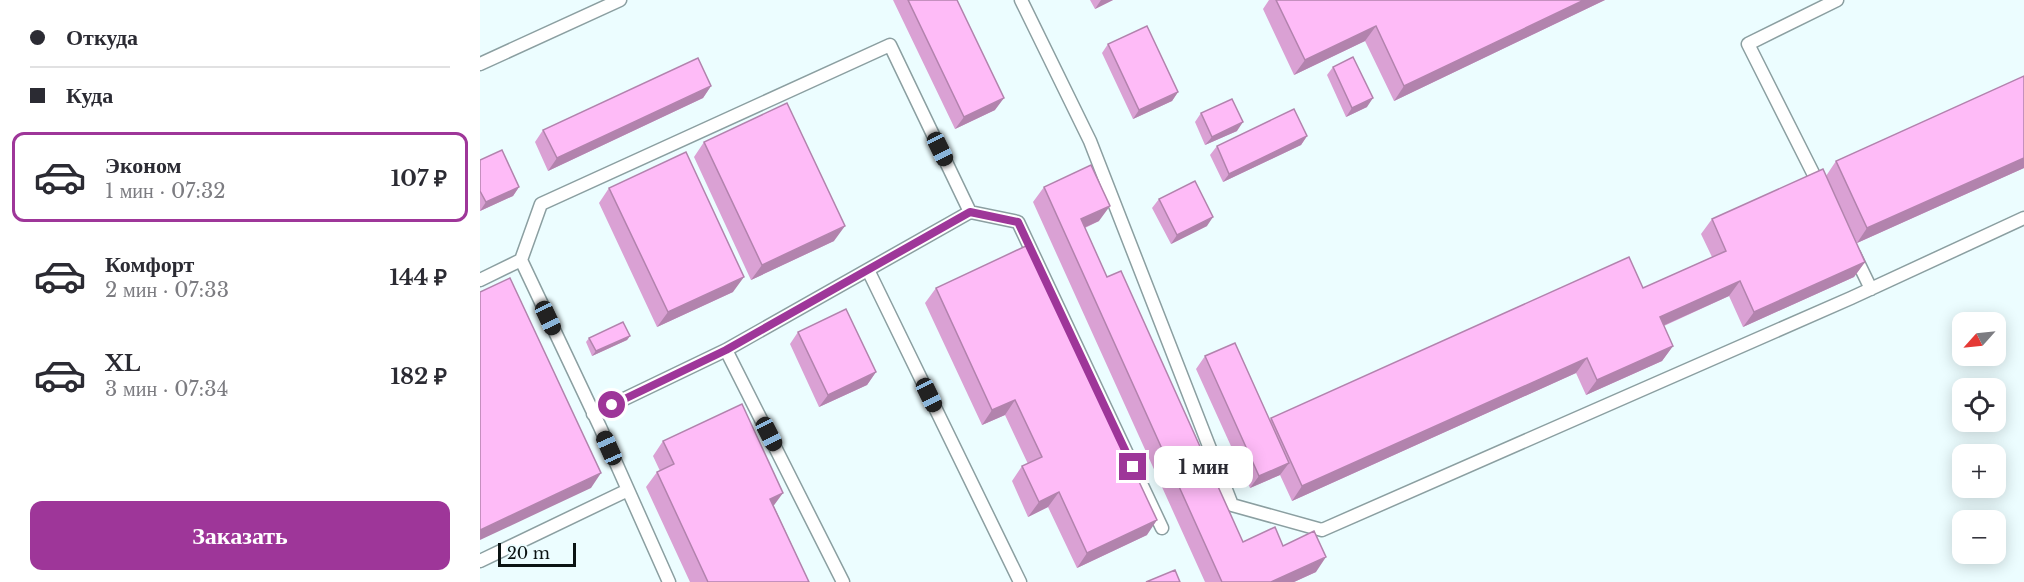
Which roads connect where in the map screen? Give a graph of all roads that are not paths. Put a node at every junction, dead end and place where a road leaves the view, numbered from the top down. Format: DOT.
graph roads {
  1 [pos="620,0"];
  2 [pos="1021,0"];
  3 [pos="1837,0"];
  4 [pos="480,64"];
  5 [pos="1823,193"];
  6 [pos="970,212"];
  7 [pos="2024,218"];
  8 [pos="1850,246"];
  9 [pos="520,260"];
  10 [pos="868,270"];
  11 [pos="480,280"];
  12 [pos="1871,289"];
  13 [pos="726,350"];
  14 [pos="593,414"];
  15 [pos="628,490"];
  16 [pos="1162,528"];
  17 [pos="480,561"];
  18 [pos="669,582"];
  19 [pos="843,582"];
  20 [pos="1020,582"];
  1 -- 4 [label="lane"];
  2 -- 12 [label="lane"];
  3 -- 5 [label="lane"];
  6 -- 9 [label="lane"];
  6 -- 10 [label="lane"];
  6 -- 16 [label="lane"];
  7 -- 12 [label="lane"];
  8 -- 12 [label="lane"];
  9 -- 11 [label="lane"];
  9 -- 14 [label="lane"];
  10 -- 13 [label="lane"];
  10 -- 20 [label="lane"];
  13 -- 14 [label="lane"];
  13 -- 19 [label="lane"];
  14 -- 15 [label="lane"];
  15 -- 17 [label="lane"];
  15 -- 18 [label="lane"];
}
